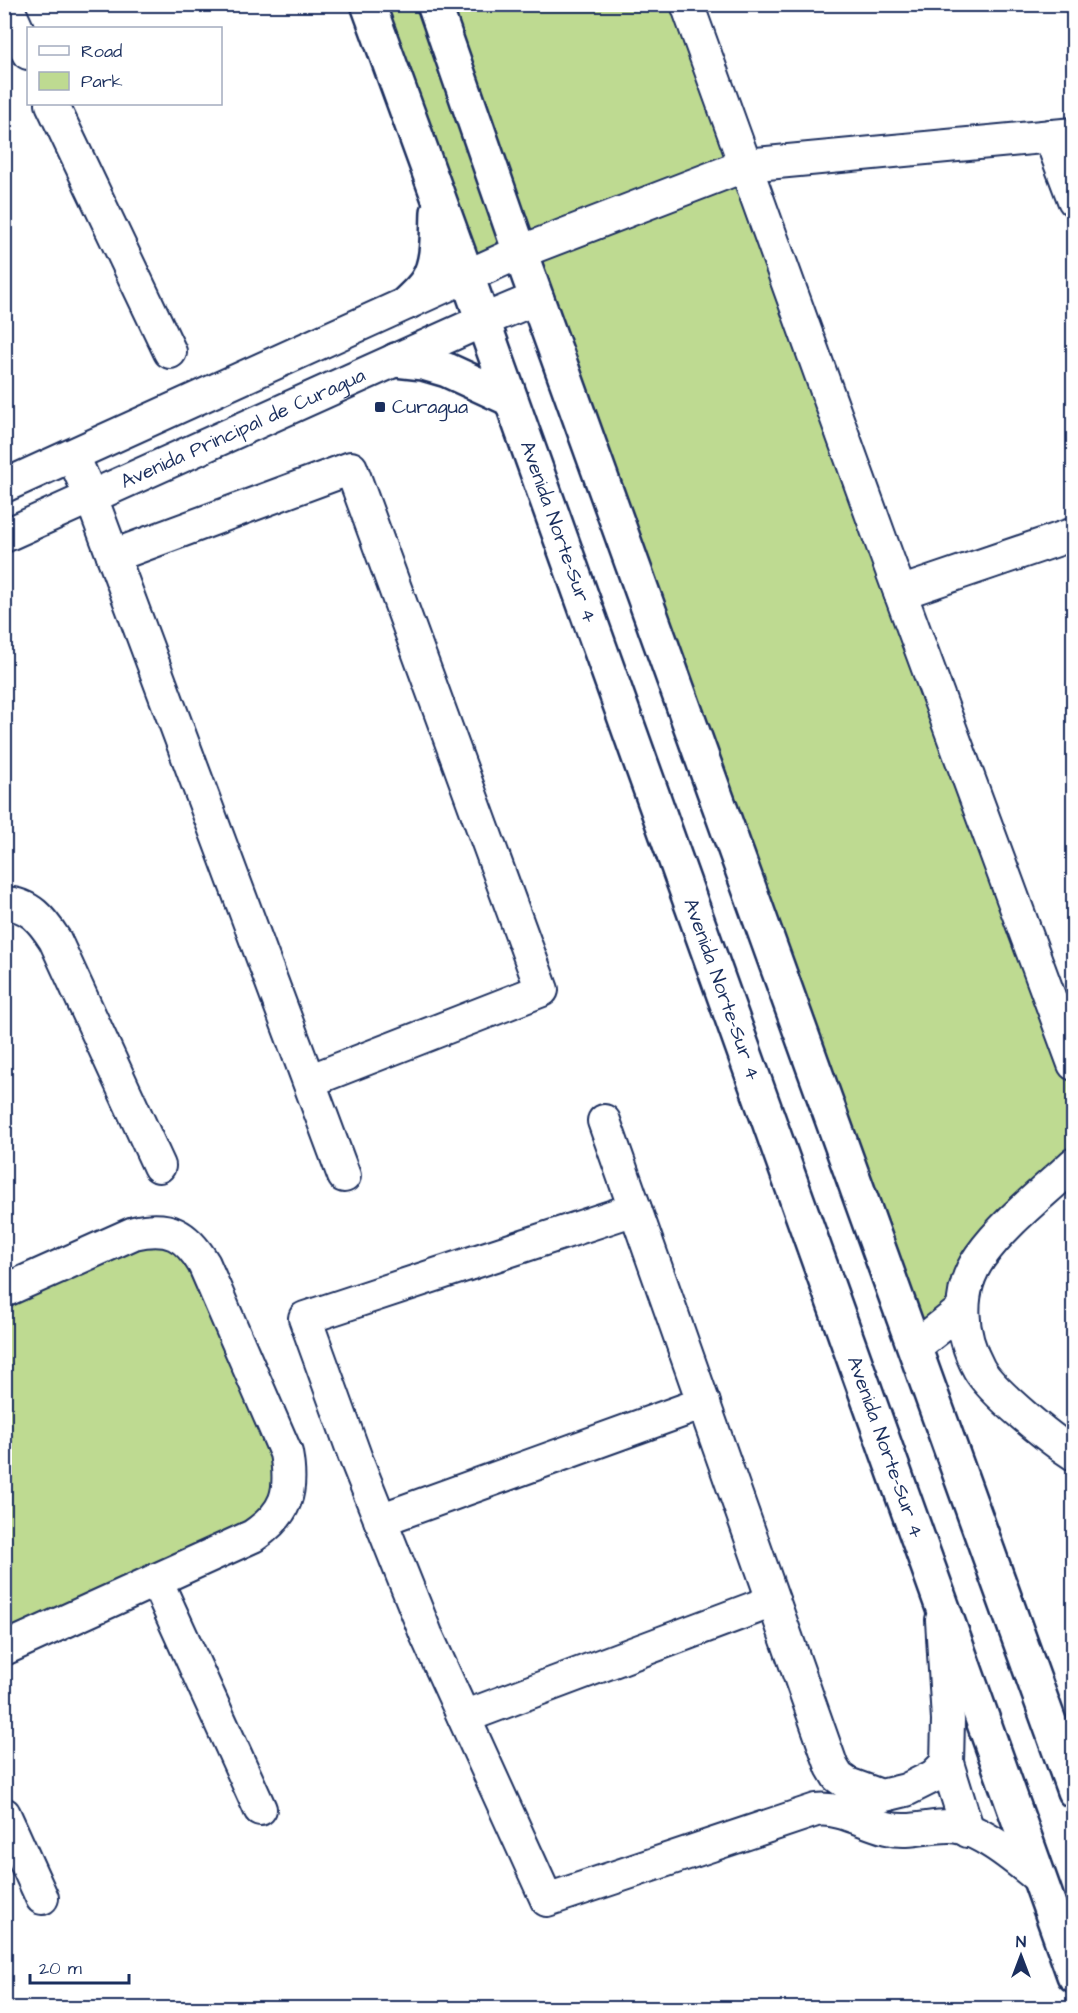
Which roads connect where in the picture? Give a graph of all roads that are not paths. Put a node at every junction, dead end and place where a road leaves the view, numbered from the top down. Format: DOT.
graph roads {
  1 [pos="6,4"];
  2 [pos="368,4"];
  3 [pos="434,4"];
  4 [pos="687,4"];
  5 [pos="27,51"];
  6 [pos="52,105"];
  7 [pos="1062,135"];
  8 [pos="746,165"];
  9 [pos="439,198"];
  10 [pos="1074,200"];
  11 [pos="520,252"];
  12 [pos="467,276"];
  13 [pos="537,298"];
  14 [pos="408,302"];
  15 [pos="482,321"];
  16 [pos="170,352"];
  17 [pos="396,360"];
  18 [pos="510,399"];
  19 [pos="74,456"];
  20 [pos="4,486"];
  21 [pos="91,498"];
  22 [pos="1074,534"];
  23 [pos="4,536"];
  24 [pos="112,556"];
  25 [pos="900,593"];
  26 [pos="4,903"];
  27 [pos="1074,1064"];
  28 [pos="309,1081"];
  29 [pos="604,1121"];
  30 [pos="1074,1164"];
  31 [pos="159,1166"];
  32 [pos="344,1176"];
  33 [pos="635,1209"];
  34 [pos="4,1291"];
  35 [pos="963,1309"];
  36 [pos="915,1347"];
  37 [pos="704,1403"];
  38 [pos="1074,1454"];
  39 [pos="380,1520"];
  40 [pos="156,1580"];
  41 [pos="774,1601"];
  42 [pos="941,1605"];
  43 [pos="4,1649"];
  44 [pos="464,1717"];
  45 [pos="947,1763"];
  46 [pos="1074,1791"];
  47 [pos="881,1796"];
  48 [pos="260,1809"];
  49 [pos="4,1814"];
  50 [pos="888,1829"];
  51 [pos="968,1831"];
  52 [pos="1038,1877"];
  53 [pos="42,1898"];
  54 [pos="1074,1975"];
  1 -- 5 [label="street"];
  2 -- 9 [label="main road, Avenida Norte-Sur 4"];
  3 -- 11 [label="main road"];
  4 -- 8 [label="street"];
  6 -- 16 [label="street"];
  7 -- 8 [label="street"];
  7 -- 10 [label="street"];
  8 -- 11 [label="street"];
  8 -- 25 [label="street"];
  9 -- 12 [label="main road, Avenida Norte-Sur 4"];
  9 -- 14 [label="main road"];
  11 -- 12 [label="street"];
  11 -- 13 [label="main road"];
  12 -- 14 [label="street"];
  12 -- 15 [label="main road, Avenida Norte-Sur 4"];
  13 -- 15 [label="street, Avenida Principal de Curagua"];
  13 -- 36 [label="main road"];
  14 -- 19 [label="street"];
  15 -- 17 [label="street, Avenida Principal de Curagua"];
  15 -- 18 [label="main road, Avenida Norte-Sur 4"];
  17 -- 18 [label="main road"];
  17 -- 21 [label="street, Avenida Principal de Curagua"];
  18 -- 42 [label="main road, Avenida Norte-Sur 4"];
  19 -- 20 [label="street"];
  19 -- 21 [label="street"];
  21 -- 23 [label="street, Avenida Principal de Curagua"];
  21 -- 24 [label="street"];
  22 -- 25 [label="street"];
  24 -- 28 [label="street"];
  24 -- 28 [label="street"];
  25 -- 27 [label="street"];
  26 -- 31 [label="street"];
  28 -- 32 [label="street"];
  29 -- 33 [label="street"];
  30 -- 35 [label="street"];
  33 -- 37 [label="street"];
  33 -- 39 [label="street"];
  34 -- 40 [label="street"];
  35 -- 36 [label="street"];
  35 -- 38 [label="street"];
  36 -- 46 [label="main road"];
  37 -- 39 [label="street"];
  37 -- 41 [label="street"];
  39 -- 44 [label="street"];
  40 -- 43 [label="street"];
  40 -- 48 [label="street"];
  41 -- 44 [label="street"];
  41 -- 47 [label="street"];
  42 -- 45 [label="street"];
  42 -- 52 [label="main road, Avenida Norte-Sur 4"];
  44 -- 50 [label="street"];
  45 -- 47 [label="street"];
  45 -- 51 [label="street"];
  47 -- 50 [label="street"];
  49 -- 53 [label="street"];
  50 -- 51 [label="street"];
  51 -- 52 [label="street"];
  52 -- 54 [label="main road, Avenida Norte-Sur 4"];
}
